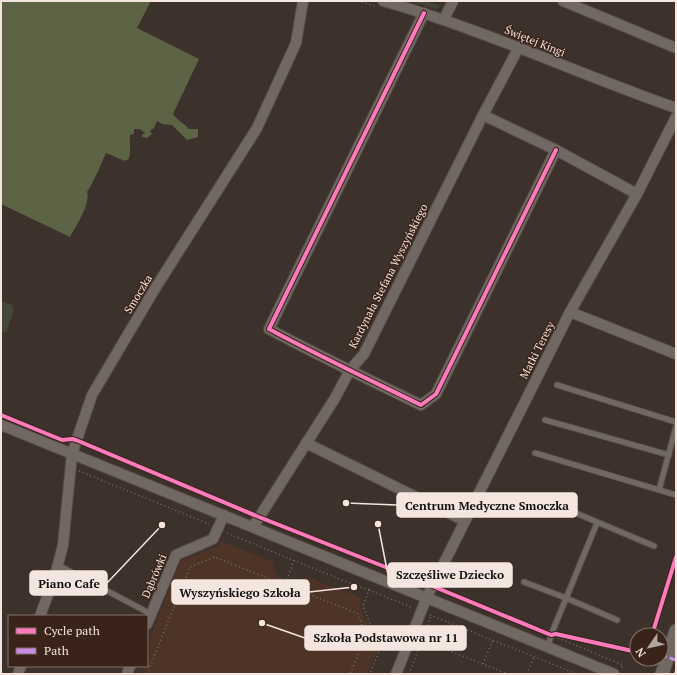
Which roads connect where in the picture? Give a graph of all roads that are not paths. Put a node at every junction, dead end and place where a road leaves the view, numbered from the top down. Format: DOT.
graph roads {
  1 [pos="303,1"];
  2 [pos="383,1"];
  3 [pos="453,1"];
  4 [pos="563,1"];
  5 [pos="424,12"];
  6 [pos="444,19"];
  7 [pos="518,47"];
  8 [pos="676,48"];
  9 [pos="676,108"];
  10 [pos="483,115"];
  11 [pos="676,117"];
  12 [pos="556,150"];
  13 [pos="637,194"];
  14 [pos="570,312"];
  15 [pos="676,354"];
  16 [pos="350,370"];
  17 [pos="556,385"];
  18 [pos="545,420"];
  19 [pos="676,422"];
  20 [pos="1,425"];
  21 [pos="676,427"];
  22 [pos="306,444"];
  23 [pos="535,453"];
  24 [pos="72,454"];
  25 [pos="669,455"];
  26 [pos="659,490"];
  27 [pos="676,495"];
  28 [pos="552,503"];
  29 [pos="224,515"];
  30 [pos="465,521"];
  31 [pos="597,523"];
  32 [pos="253,527"];
  33 [pos="654,546"];
  34 [pos="58,566"];
  35 [pos="524,582"];
  36 [pos="427,597"];
  37 [pos="566,598"];
  38 [pos="151,614"];
  39 [pos="40,615"];
  40 [pos="617,620"];
  41 [pos="148,622"];
  42 [pos="676,630"];
  43 [pos="548,647"];
  44 [pos="618,672"];
  45 [pos="396,674"];
  46 [pos="662,674"];
  1 -- 24 [label="street, Smoczka"];
  2 -- 5 [label="street, Świętej Kingi"];
  3 -- 6 [label="street"];
  4 -- 8 [label="street"];
  5 -- 6 [label="street, Świętej Kingi"];
  5 -- 16 [label="street"];
  6 -- 7 [label="street, Świętej Kingi"];
  7 -- 9 [label="street, Świętej Kingi"];
  7 -- 10 [label="street, Kardynała Stefana Wyszyńskiego"];
  10 -- 12 [label="street"];
  10 -- 16 [label="street, Kardynała Stefana Wyszyńskiego"];
  11 -- 13 [label="street, Matki Teresy"];
  12 -- 13 [label="street"];
  12 -- 16 [label="street"];
  13 -- 14 [label="street, Matki Teresy"];
  14 -- 15 [label="street"];
  14 -- 30 [label="street, Matki Teresy"];
  16 -- 22 [label="street, Kardynała Stefana Wyszyńskiego"];
  17 -- 19 [label="lane"];
  18 -- 25 [label="lane"];
  20 -- 24 [label="street"];
  21 -- 25 [label="lane"];
  22 -- 30 [label="street"];
  22 -- 32 [label="street, Kardynała Stefana Wyszyńskiego"];
  23 -- 26 [label="lane"];
  24 -- 29 [label="street"];
  24 -- 34 [label="street, Smoczka"];
  25 -- 26 [label="lane"];
  26 -- 27 [label="lane"];
  28 -- 31 [label="lane"];
  29 -- 32 [label="street"];
  29 -- 38 [label="street, Dąbrówki"];
  30 -- 36 [label="street, Matki Teresy"];
  31 -- 33 [label="lane"];
  31 -- 37 [label="lane"];
  32 -- 36 [label="street"];
  34 -- 38 [label="lane"];
  34 -- 39 [label="street, Smoczka"];
  35 -- 37 [label="lane"];
  36 -- 43 [label="street"];
  36 -- 45 [label="street, Matki Teresy"];
  37 -- 40 [label="lane"];
  37 -- 43 [label="lane"];
  38 -- 41 [label="street, Dąbrówki"];
  42 -- 46 [label="street"];
  43 -- 44 [label="street"];
}
